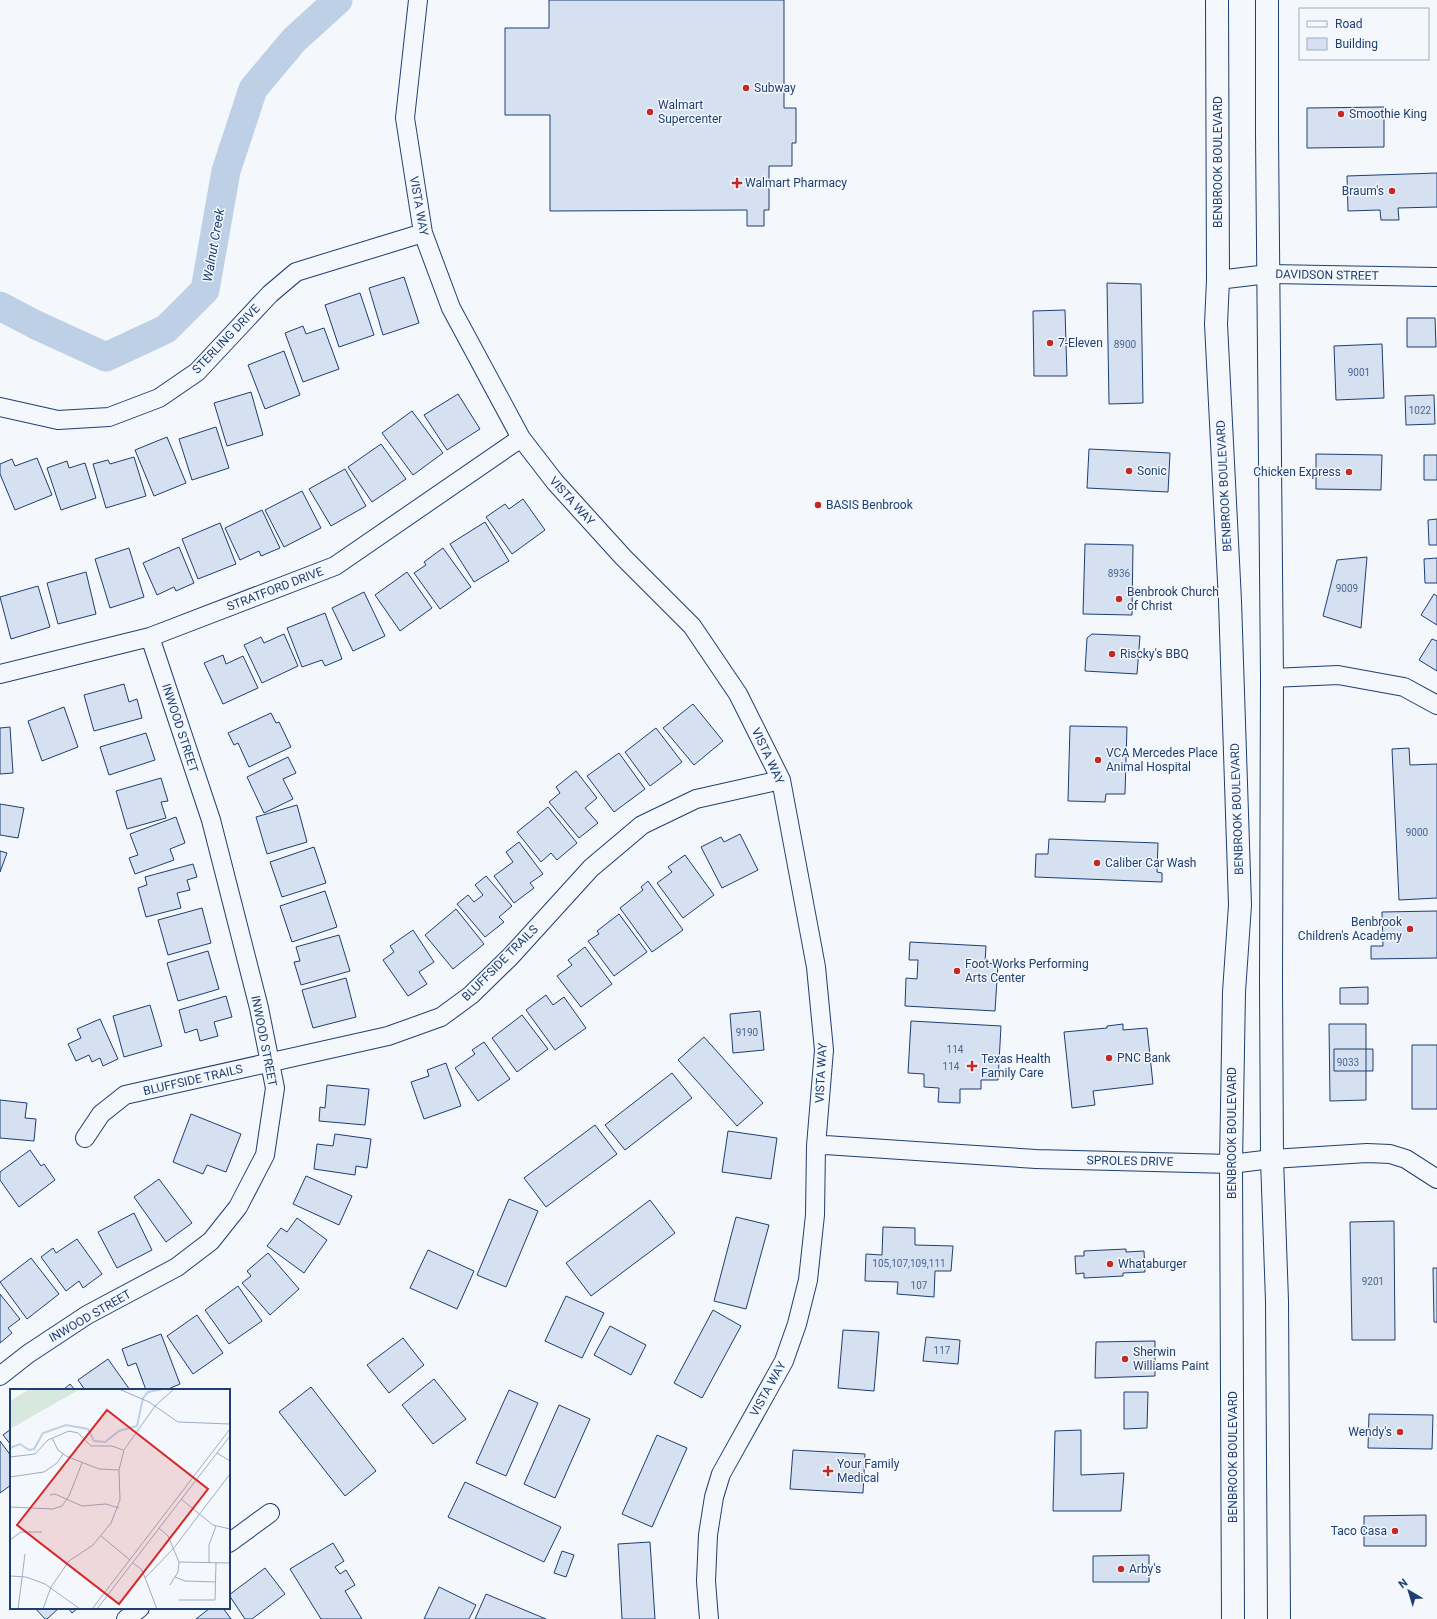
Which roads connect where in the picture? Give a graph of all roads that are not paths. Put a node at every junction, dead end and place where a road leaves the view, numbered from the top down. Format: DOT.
graph roads {
  1 [pos="418,0"];
  2 [pos="1217,0"];
  3 [pos="1267,0"];
  4 [pos="423,233"];
  5 [pos="1268,274"];
  6 [pos="1437,277"];
  7 [pos="1218,280"];
  8 [pos="0,407"];
  9 [pos="521,438"];
  10 [pos="150,637"];
  11 [pos="0,674"];
  12 [pos="1272,678"];
  13 [pos="1437,706"];
  14 [pos="781,780"];
  15 [pos="270,1063"];
  16 [pos="85,1138"];
  17 [pos="816,1146"];
  18 [pos="1272,1159"];
  19 [pos="1231,1164"];
  20 [pos="1437,1179"];
  21 [pos="0,1376"];
  22 [pos="270,1513"];
  23 [pos="230,1541"];
  24 [pos="139,1609"];
  25 [pos="126,1619"];
  26 [pos="709,1619"];
  27 [pos="1233,1619"];
  28 [pos="1278,1619"];
  1 -- 4 [label="street, VISTA WAY"];
  2 -- 7 [label="highway, BENBROOK BOULEVARD"];
  3 -- 5 [label="highway"];
  4 -- 8 [label="street, STERLING DRIVE"];
  4 -- 9 [label="street, VISTA WAY"];
  5 -- 6 [label="street, DAVIDSON STREET"];
  5 -- 7 [label="street, DAVIDSON STREET"];
  5 -- 12 [label="highway"];
  7 -- 19 [label="highway, BENBROOK BOULEVARD"];
  9 -- 10 [label="street, STRATFORD DRIVE"];
  9 -- 14 [label="street, VISTA WAY"];
  10 -- 11 [label="street, STRATFORD DRIVE"];
  10 -- 15 [label="street, INWOOD STREET"];
  12 -- 13 [label="street"];
  12 -- 18 [label="highway"];
  14 -- 15 [label="street, BLUFFSIDE TRAILS"];
  14 -- 17 [label="street, VISTA WAY"];
  15 -- 16 [label="street, BLUFFSIDE TRAILS"];
  15 -- 21 [label="street, INWOOD STREET"];
  17 -- 19 [label="street, SPROLES DRIVE"];
  17 -- 26 [label="street, VISTA WAY"];
  18 -- 19 [label="street, SPROLES DRIVE"];
  18 -- 20 [label="street, SPROLES DRIVE"];
  18 -- 28 [label="highway"];
  19 -- 27 [label="highway, BENBROOK BOULEVARD"];
  22 -- 23 [label="street"];
  24 -- 25 [label="street"];
}
